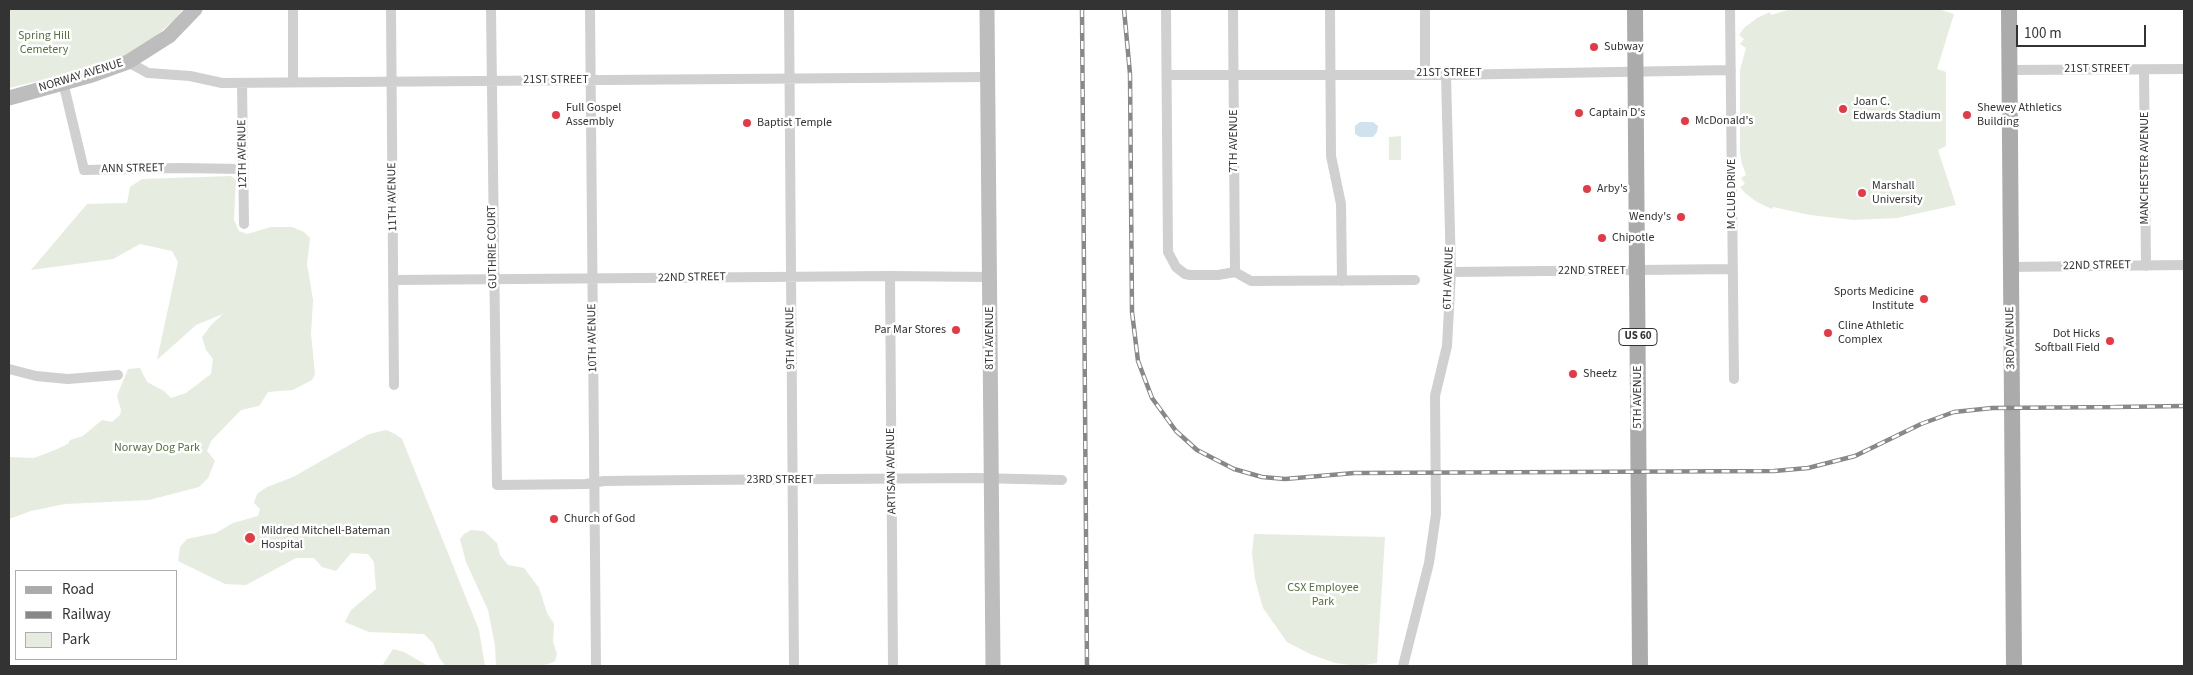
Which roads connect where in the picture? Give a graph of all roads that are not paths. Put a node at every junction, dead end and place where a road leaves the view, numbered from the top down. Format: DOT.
graph roads {
  1 [pos="195,9"];
  2 [pos="292,9"];
  3 [pos="392,9"];
  4 [pos="491,9"];
  5 [pos="590,9"];
  6 [pos="789,9"];
  7 [pos="987,9"];
  8 [pos="1166,9"];
  9 [pos="1233,9"];
  10 [pos="1330,9"];
  11 [pos="1425,9"];
  12 [pos="1635,9"];
  13 [pos="1730,9"];
  14 [pos="2009,9"];
  15 [pos="128,62"];
  16 [pos="2144,69"];
  17 [pos="2184,69"];
  18 [pos="1731,70"];
  19 [pos="2009,70"];
  20 [pos="1635,72"];
  21 [pos="1331,74"];
  22 [pos="1425,74"];
  23 [pos="1167,75"];
  24 [pos="1234,75"];
  25 [pos="1446,75"];
  26 [pos="988,77"];
  27 [pos="789,78"];
  28 [pos="492,80"];
  29 [pos="591,80"];
  30 [pos="392,81"];
  31 [pos="63,82"];
  32 [pos="293,82"];
  33 [pos="242,83"];
  34 [pos="9,98"];
  35 [pos="242,169"];
  36 [pos="244,224"];
  37 [pos="2184,265"];
  38 [pos="2146,266"];
  39 [pos="2010,267"];
  40 [pos="1733,269"];
  41 [pos="1637,270"];
  42 [pos="1235,272"];
  43 [pos="1451,272"];
  44 [pos="890,276"];
  45 [pos="791,277"];
  46 [pos="989,277"];
  47 [pos="494,279"];
  48 [pos="592,279"];
  49 [pos="394,280"];
  50 [pos="1342,280"];
  51 [pos="1416,280"];
  52 [pos="9,369"];
  53 [pos="118,375"];
  54 [pos="1734,379"];
  55 [pos="394,385"];
  56 [pos="892,478"];
  57 [pos="793,480"];
  58 [pos="991,480"];
  59 [pos="1062,480"];
  60 [pos="594,483"];
  61 [pos="498,485"];
  62 [pos="596,666"];
  63 [pos="794,666"];
  64 [pos="894,666"];
  65 [pos="993,666"];
  66 [pos="1404,666"];
  67 [pos="1640,666"];
  68 [pos="2014,666"];
  1 -- 15 [label="main road, NORWAY AVENUE"];
  2 -- 32 [label="street"];
  3 -- 30 [label="street, 11TH AVENUE"];
  4 -- 28 [label="street, GUTHRIE COURT"];
  5 -- 29 [label="street, 10TH AVENUE"];
  6 -- 27 [label="street, 9TH AVENUE"];
  7 -- 26 [label="main road, 8TH AVENUE"];
  8 -- 23 [label="street"];
  9 -- 24 [label="street, 7TH AVENUE"];
  10 -- 21 [label="street"];
  11 -- 22 [label="street"];
  12 -- 20 [label="main road, 5TH AVENUE / US 60"];
  13 -- 18 [label="street, M CLUB DRIVE"];
  14 -- 19 [label="main road, 3RD AVENUE"];
  15 -- 31 [label="main road, NORWAY AVENUE"];
  15 -- 33 [label="street, 21ST STREET"];
  16 -- 17 [label="street, 21ST STREET"];
  16 -- 19 [label="street, 21ST STREET"];
  16 -- 38 [label="street, MANCHESTER AVENUE"];
  18 -- 20 [label="street, 21ST STREET"];
  18 -- 40 [label="street, M CLUB DRIVE"];
  19 -- 39 [label="main road, 3RD AVENUE"];
  20 -- 25 [label="street, 21ST STREET"];
  20 -- 41 [label="main road, 5TH AVENUE / US 60"];
  21 -- 22 [label="street, 21ST STREET"];
  21 -- 24 [label="street, 21ST STREET"];
  21 -- 50 [label="street"];
  22 -- 25 [label="street, 21ST STREET"];
  23 -- 24 [label="street, 21ST STREET"];
  23 -- 42 [label="street"];
  24 -- 42 [label="street, 7TH AVENUE"];
  25 -- 43 [label="street, 6TH AVENUE"];
  26 -- 27 [label="street, 21ST STREET"];
  26 -- 46 [label="main road, 8TH AVENUE"];
  27 -- 29 [label="street, 21ST STREET"];
  27 -- 45 [label="street, 9TH AVENUE"];
  28 -- 29 [label="street, 21ST STREET"];
  28 -- 30 [label="street, 21ST STREET"];
  28 -- 47 [label="street, GUTHRIE COURT"];
  29 -- 48 [label="street, 10TH AVENUE"];
  30 -- 32 [label="street, 21ST STREET"];
  30 -- 49 [label="street, 11TH AVENUE"];
  31 -- 34 [label="main road, NORWAY AVENUE"];
  31 -- 35 [label="street, ANN STREET"];
  32 -- 33 [label="street, 21ST STREET"];
  33 -- 35 [label="street, 12TH AVENUE"];
  35 -- 36 [label="street, 12TH AVENUE"];
  37 -- 38 [label="street, 22ND STREET"];
  38 -- 39 [label="street, 22ND STREET"];
  39 -- 68 [label="main road, 3RD AVENUE"];
  40 -- 41 [label="street, 22ND STREET"];
  40 -- 54 [label="street, M CLUB DRIVE"];
  41 -- 43 [label="street, 22ND STREET"];
  41 -- 67 [label="main road, 5TH AVENUE / US 60"];
  42 -- 50 [label="street"];
  43 -- 66 [label="street, 6TH AVENUE"];
  44 -- 45 [label="street, 22ND STREET"];
  44 -- 46 [label="street, 22ND STREET"];
  44 -- 56 [label="street, ARTISAN AVENUE"];
  45 -- 48 [label="street, 22ND STREET"];
  45 -- 57 [label="street, 9TH AVENUE"];
  46 -- 58 [label="main road, 8TH AVENUE"];
  47 -- 48 [label="street, 22ND STREET"];
  47 -- 49 [label="street, 22ND STREET"];
  47 -- 61 [label="street, GUTHRIE COURT"];
  48 -- 60 [label="street, 10TH AVENUE"];
  49 -- 55 [label="street, 11TH AVENUE"];
  50 -- 51 [label="street"];
  52 -- 53 [label="street"];
  56 -- 57 [label="street, 23RD STREET"];
  56 -- 58 [label="street, 23RD STREET"];
  56 -- 64 [label="street, ARTISAN AVENUE"];
  57 -- 60 [label="street, 23RD STREET"];
  57 -- 63 [label="street, 9TH AVENUE"];
  58 -- 59 [label="street, 23RD STREET"];
  58 -- 65 [label="main road, 8TH AVENUE"];
  60 -- 61 [label="street, 23RD STREET"];
  60 -- 62 [label="street, 10TH AVENUE"];
}
